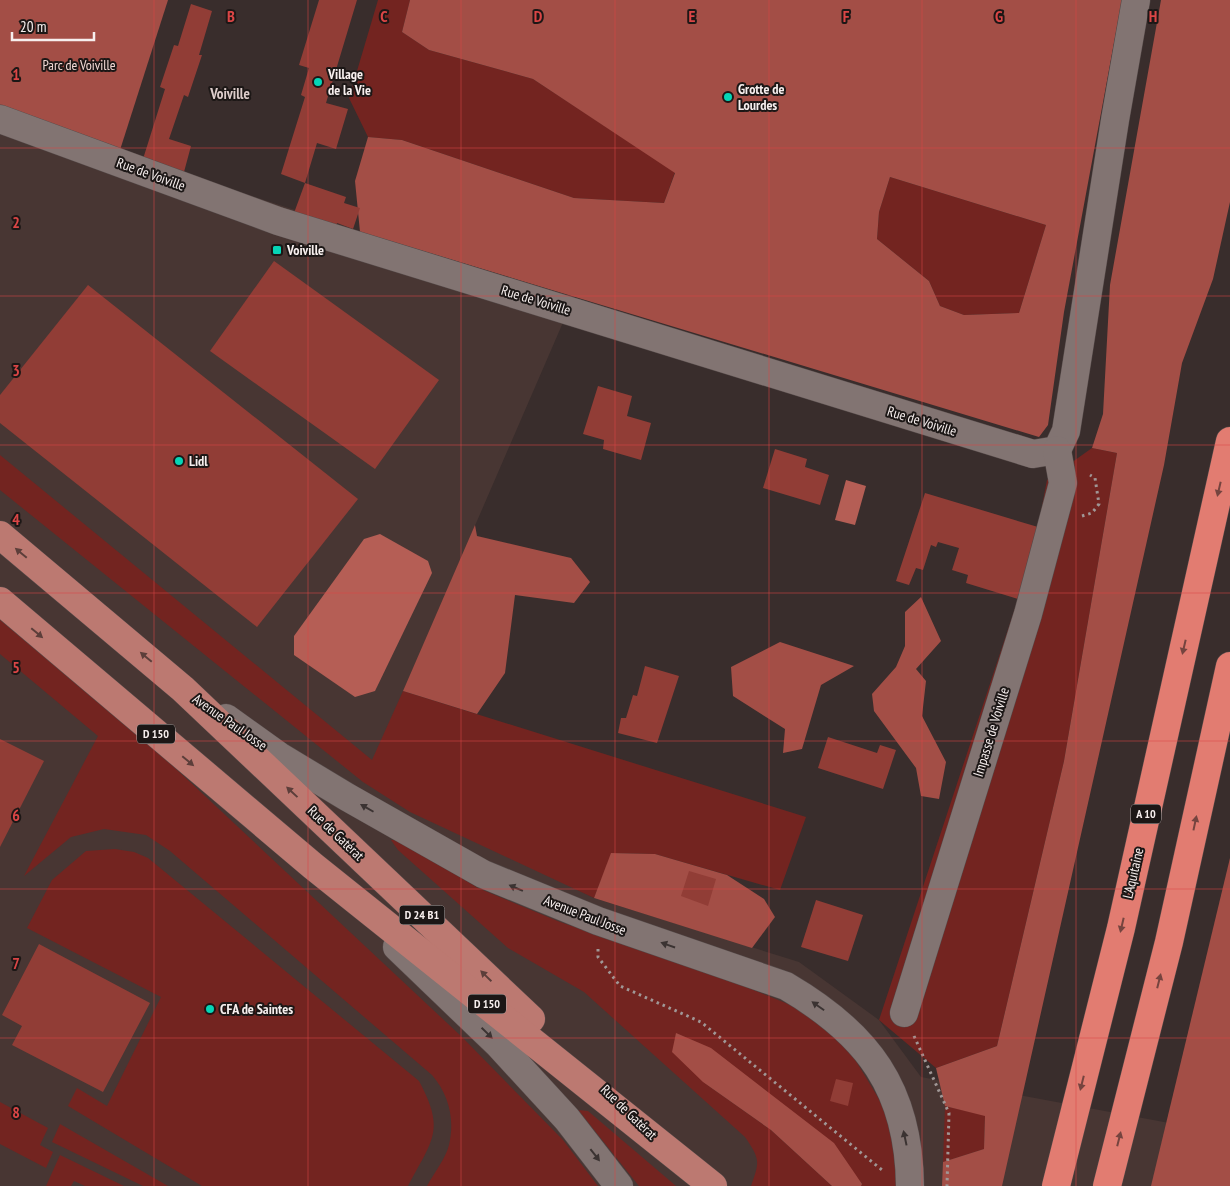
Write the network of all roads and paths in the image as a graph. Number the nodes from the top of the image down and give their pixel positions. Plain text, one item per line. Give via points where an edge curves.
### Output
1 (1136, 0) edge
2 (0, 119) edge
3 (1062, 440) junction
4 (1230, 441) edge
5 (0, 535) edge
6 (0, 601) edge
7 (1230, 666) edge
8 (183, 689) junction
9 (313, 866) junction
10 (598, 921) junction
11 (904, 1012) joint
12 (661, 1142) junction
13 (883, 1172) dead end
14 (619, 1186) edge
15 (713, 1186) edge
16 (910, 1186) edge
17 (947, 1186) edge
18 (1056, 1186) edge
19 (1107, 1186) edge

1 - 3 street, Impasse de Voiville
2 - 3 street, Rue de Voiville via 278,220 1033,454
3 - 11 street, Impasse de Voiville via 1063,483 1028,614
4 -> 18 highway, L'Aquitaine / A 10 via 1121,928
8 -> 5 main road, Rue de Gatérat
6 -> 9 main road, Rue de Gatérat / D 150
19 -> 7 highway via 1169,942
10 -> 8 street, Avenue Paul Josse via 482,874 280,756
12 -> 8 main road, Rue de Gatérat / D 24 B1
9 - 12 main road, Rue de Gatérat / D 150
9 -> 14 street via 499,1045 567,1119
10 - 13 path via 598,957 620,986 701,1022
16 -> 10 street, Avenue Paul Josse via 906,1138 887,1081 874,1059 840,1021 786,986
11 - 17 path via 949,1113
12 - 15 main road, Rue de Gatérat / D 150

